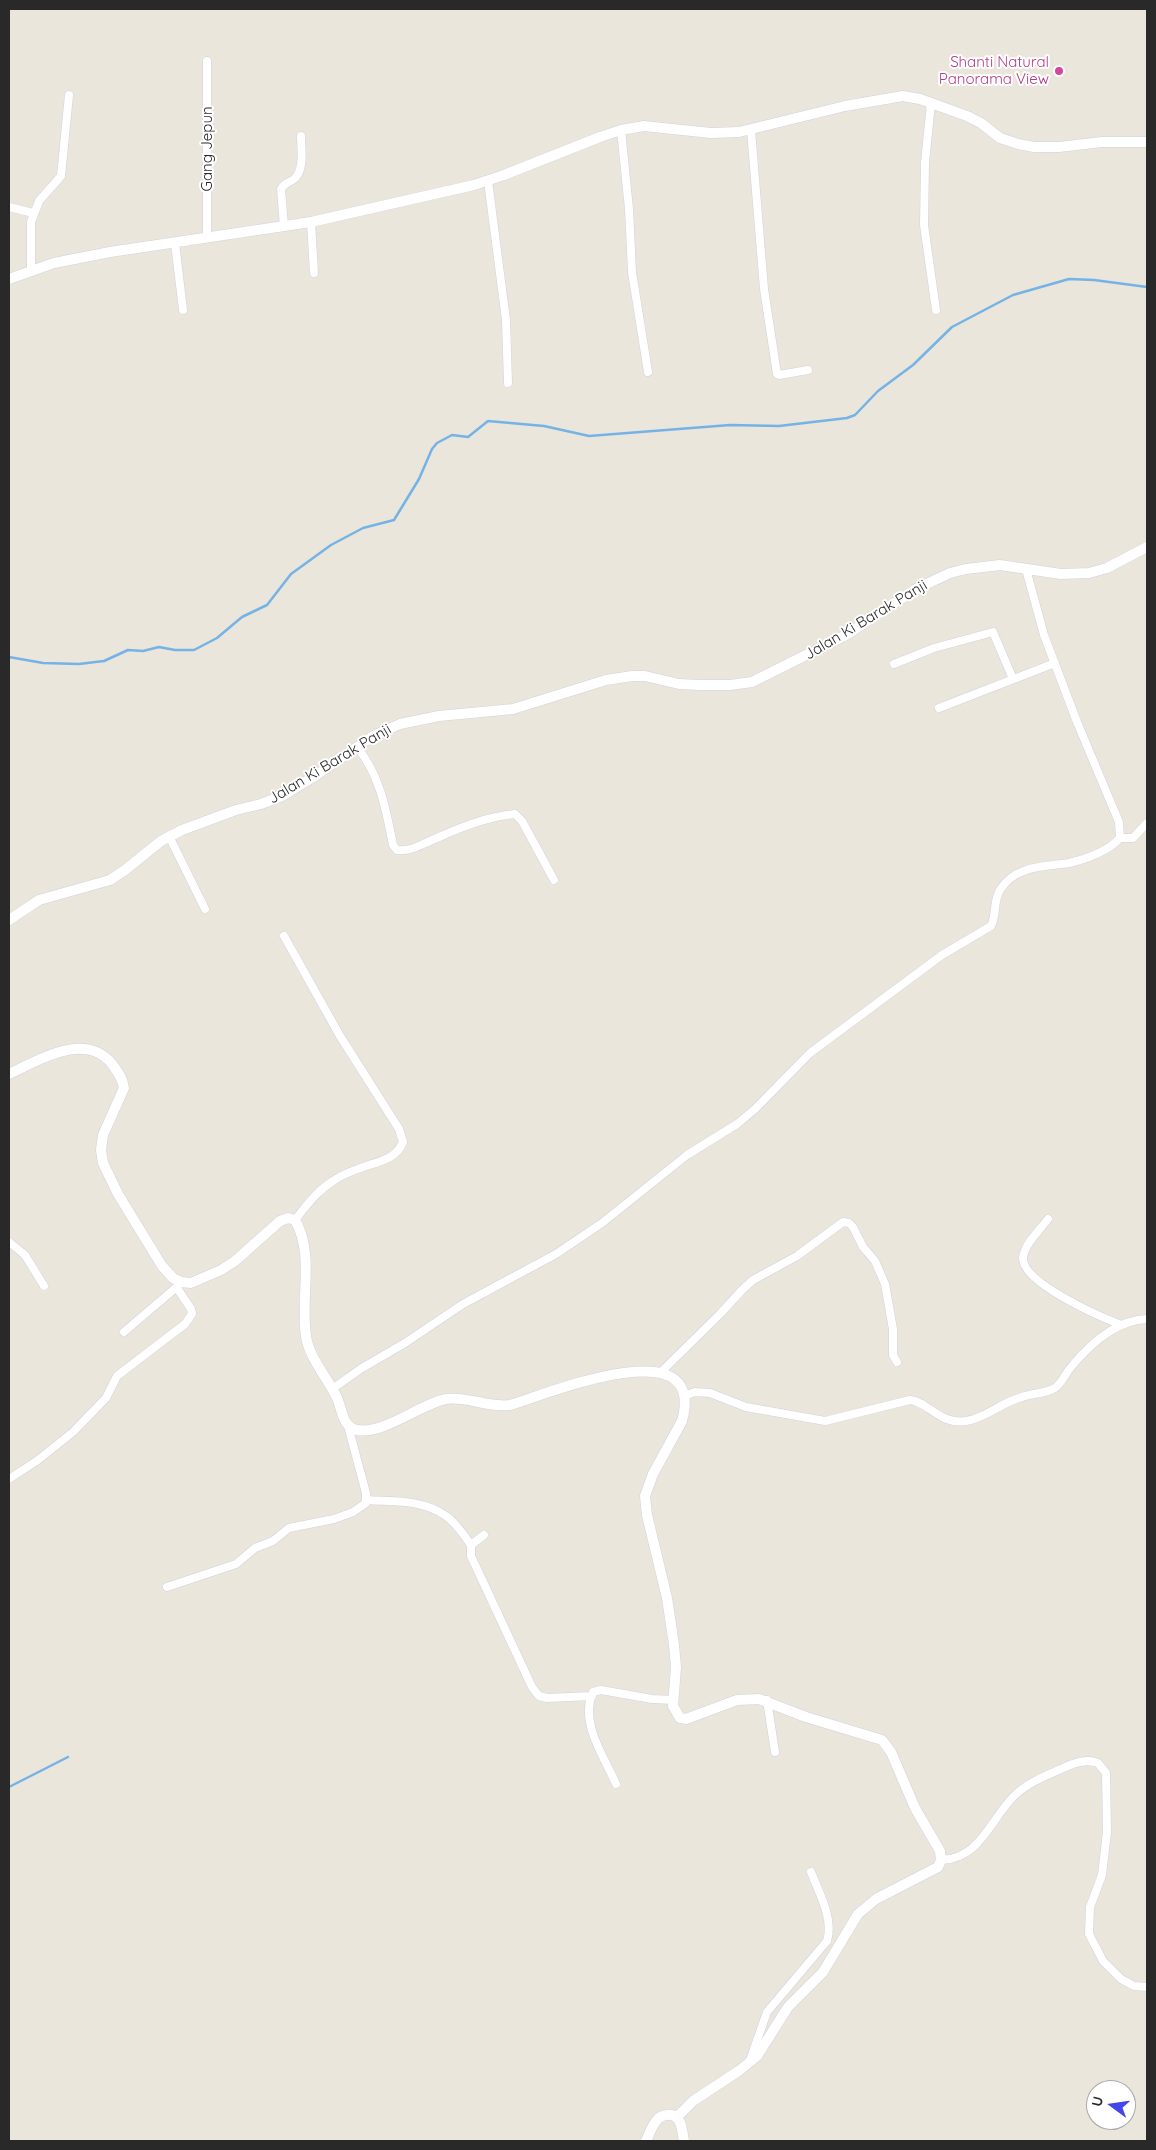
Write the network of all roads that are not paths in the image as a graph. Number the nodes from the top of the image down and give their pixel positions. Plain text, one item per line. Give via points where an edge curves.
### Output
1 (207, 61) dead end
2 (69, 95) dead end
3 (931, 103) junction
4 (621, 130) junction
5 (751, 130) junction
6 (301, 136) dead end
7 (1147, 142) edge
8 (488, 181) junction
9 (9, 207) edge
10 (33, 212) junction
11 (311, 222) junction
12 (284, 226) junction
13 (206, 238) junction
14 (175, 243) junction
15 (31, 272) junction
16 (314, 273) dead end
17 (9, 279) edge
18 (183, 310) dead end
19 (936, 310) dead end
20 (808, 370) dead end
21 (648, 372) dead end
22 (508, 383) dead end
23 (1147, 547) edge
24 (1026, 569) junction
25 (1055, 663) junction
26 (894, 664) dead end
27 (1014, 679) junction
28 (939, 708) dead end
29 (357, 747) junction
30 (1147, 823) edge
31 (169, 836) junction
32 (1120, 838) junction
33 (554, 880) dead end
34 (206, 909) dead end
35 (9, 920) edge
36 (284, 936) dead end
37 (9, 1074) edge
38 (295, 1220) junction
39 (1048, 1220) dead end
40 (9, 1242) edge
41 (179, 1285) junction
42 (44, 1286) dead end
43 (1147, 1319) edge
44 (1121, 1325) junction
45 (124, 1332) dead end
46 (897, 1362) dead end
47 (661, 1372) junction
48 (332, 1389) junction
49 (684, 1396) junction
50 (348, 1426) junction
51 (9, 1479) edge
52 (367, 1500) junction
53 (484, 1535) dead end
54 (471, 1545) junction
55 (168, 1587) dead end
56 (592, 1696) junction
57 (673, 1700) junction
58 (767, 1700) junction
59 (775, 1752) dead end
60 (616, 1784) dead end
61 (942, 1860) junction
62 (811, 1872) dead end
63 (1147, 1987) edge
64 (749, 2063) junction
65 (677, 2117) junction
66 (646, 2141) edge
67 (684, 2141) edge

1 - 13 street, Gang Jepun
2 - 10 street via 61,176
3 - 5 street via 903,96 872,100
3 - 7 street via 967,116 1000,138 1034,147
3 - 19 street via 925,162 924,225
4 - 5 street via 644,126 712,133
4 - 8 street
4 - 21 street via 632,272
5 - 20 street via 765,297 777,374
6 - 12 street via 300,169 281,189
8 - 11 street
8 - 22 street via 506,320
9 - 10 street
10 - 15 street
11 - 12 street
11 - 16 street
12 - 13 street
13 - 14 street
14 - 15 street via 63,261
14 - 18 street
15 - 17 street
23 - 24 street, Jalan Ki Barak Panji via 1107,568 1089,573 1061,574
24 - 25 street
24 - 29 street, Jalan Ki Barak Panji via 987,566 934,580 910,592 846,635 752,682 679,684 645,676 606,680 512,709 431,717 400,724
25 - 27 street
25 - 32 street via 1119,822
26 - 27 street via 934,648 993,632
27 - 28 street
29 - 31 street, Jalan Ki Barak Panji via 273,800 216,817
29 - 33 street via 376,776 397,850 416,847 465,826 515,814
30 - 32 street via 1133,838
31 - 34 street
31 - 35 street, Jalan Ki Barak Panji via 110,880 39,900
32 - 48 street via 1088,858 1029,868 1010,878 996,899 991,926 942,955 810,1053 737,1124 688,1155 602,1223 556,1254 463,1304
36 - 38 street via 340,1036 399,1129 403,1142 386,1160 357,1169 332,1182
37 - 41 street via 61,1051 76,1049 106,1056 120,1074 124,1088 103,1135 103,1163 162,1266
38 - 41 street via 280,1221 221,1270 198,1281
38 - 48 street via 302,1235 307,1278 306,1335
39 - 44 street via 1025,1251 1026,1268 1059,1296
40 - 42 street via 25,1255
41 - 45 street
41 - 51 street via 192,1314 184,1324 117,1376 106,1398 73,1432
43 - 44 street
44 - 49 street via 1085,1350 1056,1387 1013,1400 984,1416 965,1421 940,1417 916,1400 825,1421 746,1407 710,1393 695,1392
46 - 47 street via 893,1355 892,1316 882,1275 853,1227 843,1222 797,1256 743,1289
47 - 49 street via 675,1380
47 - 50 street via 600,1376 510,1405 495,1406 462,1398 446,1400 383,1425 364,1430
48 - 50 street
49 - 57 street via 682,1420 645,1496 671,1622 676,1667
50 - 52 street
52 - 54 street via 408,1502 437,1511 446,1516
52 - 55 street via 353,1512 334,1519 290,1528 273,1541 255,1548 236,1564
53 - 54 street
54 - 56 street via 471,1556 518,1659 539,1696
56 - 57 street via 598,1690
56 - 60 street via 589,1709 593,1734
57 - 58 street via 677,1715 686,1719 737,1700
58 - 59 street
58 - 61 street via 794,1713 882,1740
61 - 63 street via 965,1855 1023,1788 1077,1763 1086,1760 1098,1763 1106,1773 1107,1832 1102,1874 1090,1907 1090,1934 1103,1961 1121,1978 1134,1986
61 - 64 street via 938,1867 876,1899 858,1914 824,1972 788,2007 757,2056
62 - 64 street via 830,1931 823,1947 767,2012
64 - 65 street via 694,2101
65 - 66 street via 666,2115 657,2120
65 - 67 street

